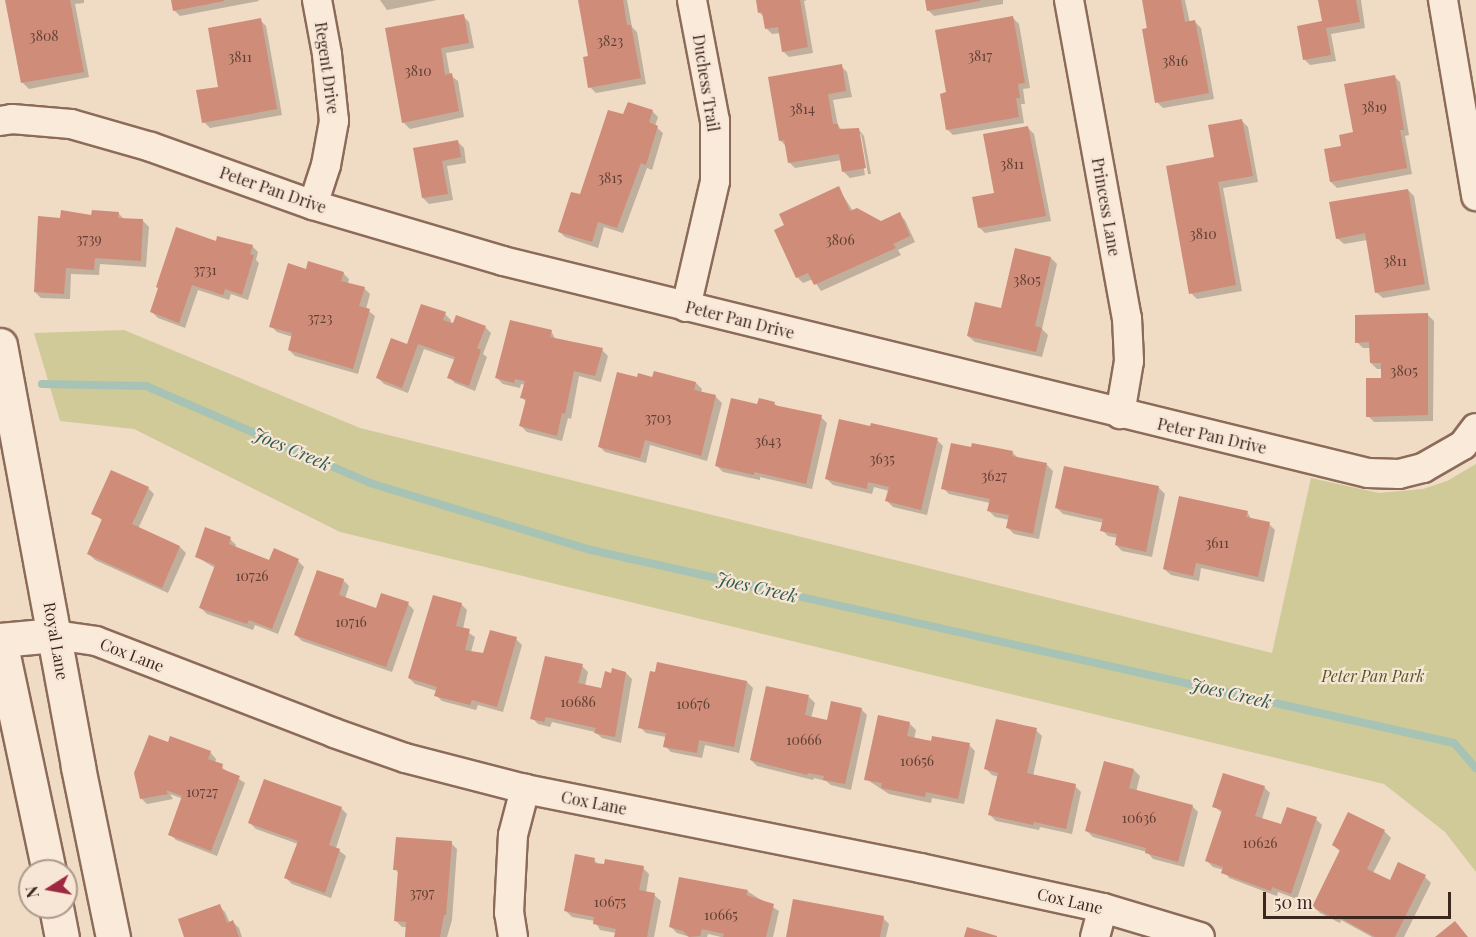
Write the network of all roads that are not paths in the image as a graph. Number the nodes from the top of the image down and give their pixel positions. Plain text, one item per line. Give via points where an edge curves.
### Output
1 (317, 0) edge
2 (692, 0) edge
3 (1069, 0) edge
4 (1443, 0) edge
5 (0, 121) edge
6 (1476, 196) edge
7 (313, 205) junction
8 (686, 307) junction
9 (0, 345) edge
10 (1120, 414) junction
11 (1476, 428) edge
12 (55, 635) junction
13 (0, 641) edge
14 (525, 789) junction
15 (46, 859) edge
16 (1103, 908) junction
17 (58, 919) edge
18 (62, 937) edge
19 (113, 937) edge
20 (513, 937) edge
21 (1095, 937) edge
22 (1200, 937) edge

1 - 7 street, Regent Drive via 334,121
2 - 8 street, Duchess Trail via 715,121 715,181
3 - 10 street, Princess Lane via 1127,318 1129,361
4 - 6 street
5 - 7 street, Peter Pan Drive via 70,124 151,147
7 - 8 street, Peter Pan Drive via 503,261
8 - 10 street, Peter Pan Drive
9 - 12 main road, Royal Lane
10 - 11 street, Peter Pan Drive via 1383,475 1423,468 1445,457 1463,445
12 - 13 main road, Cox Lane
12 - 14 street, Cox Lane via 96,641 405,758
12 - 19 main road, Royal Lane
13 - 15 main road
14 - 16 street, Cox Lane
14 - 20 street via 513,835 509,913
16 - 21 street
16 - 22 street, Cox Lane
17 - 18 main road

